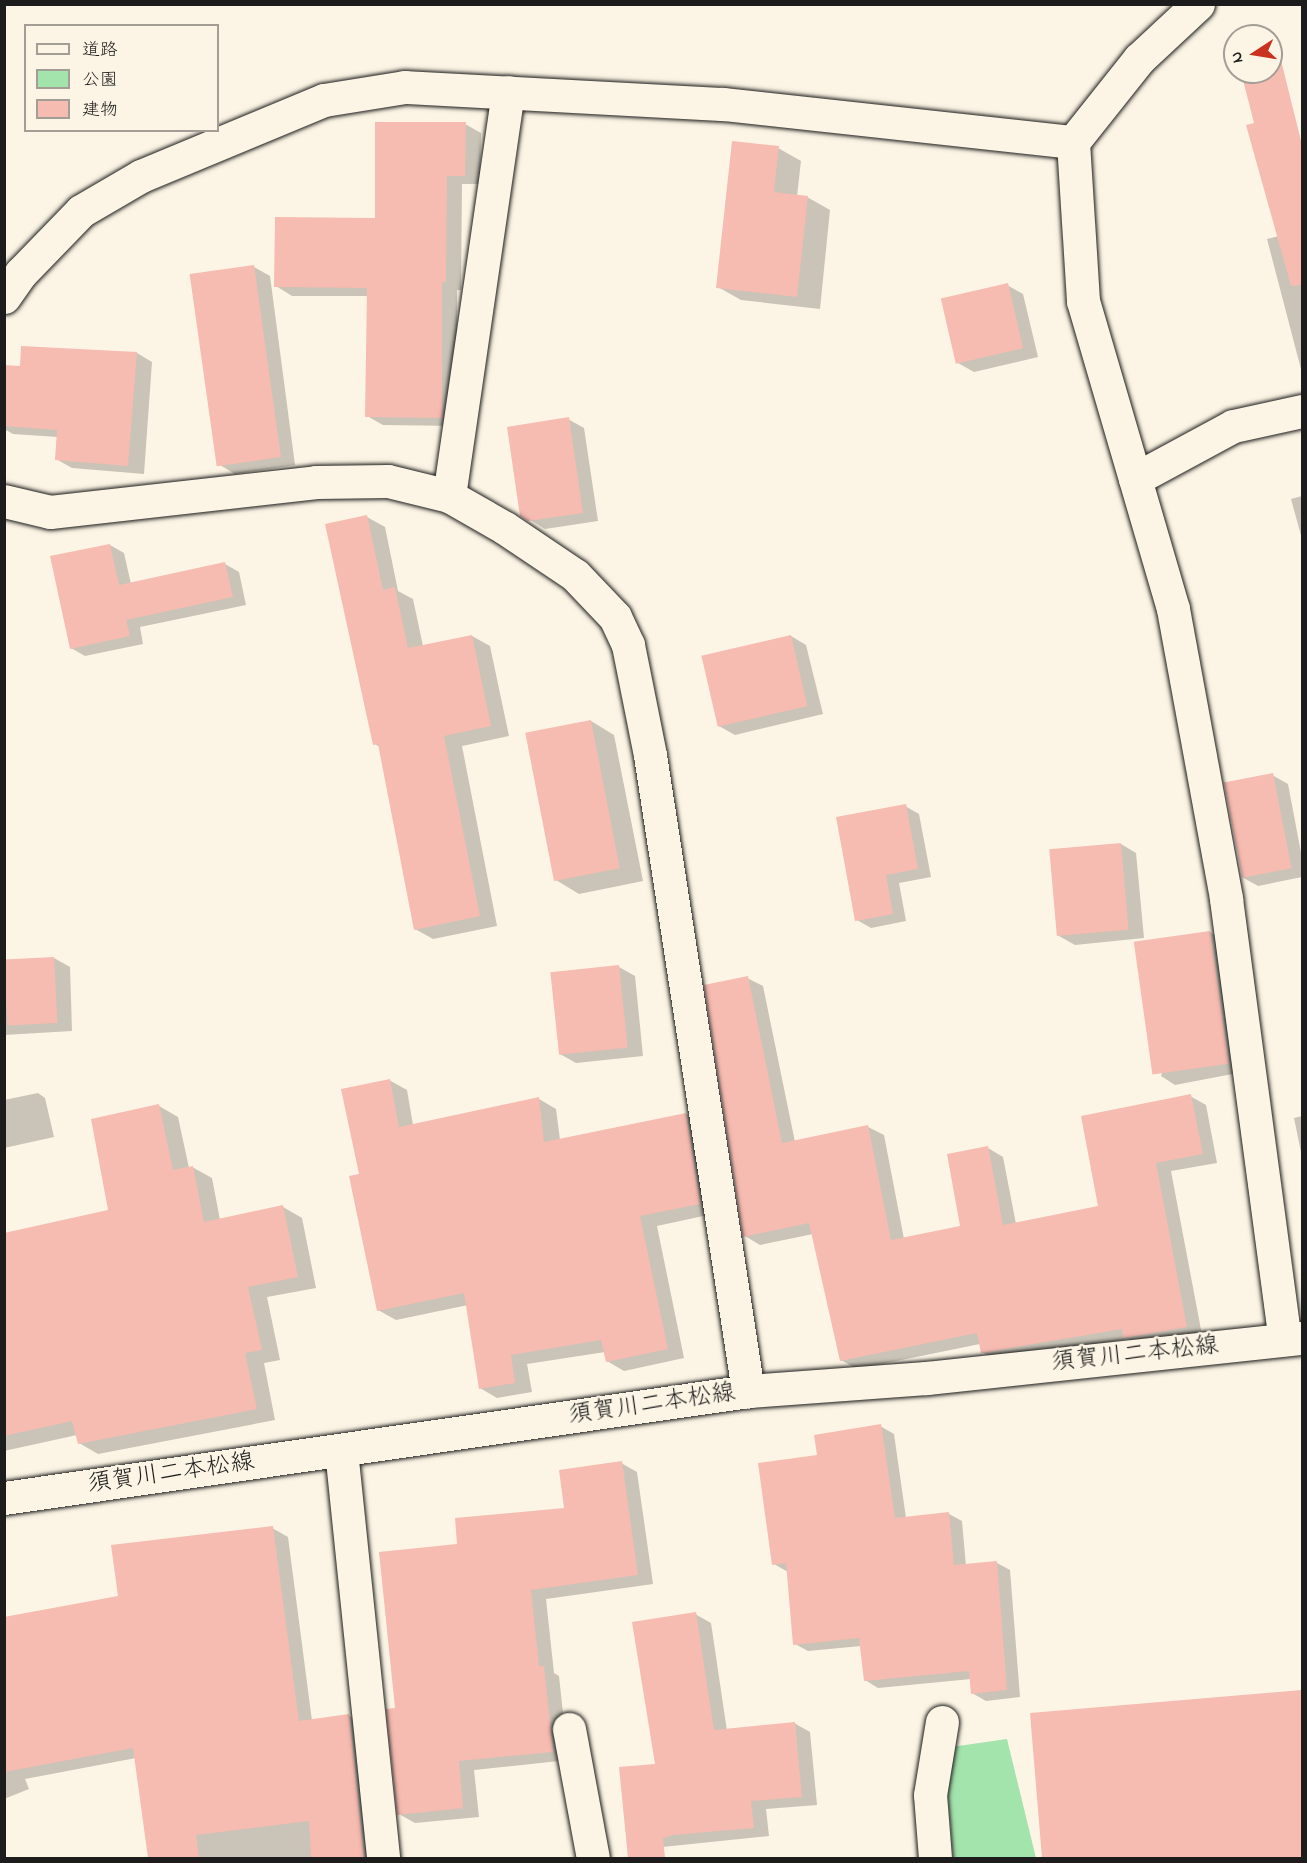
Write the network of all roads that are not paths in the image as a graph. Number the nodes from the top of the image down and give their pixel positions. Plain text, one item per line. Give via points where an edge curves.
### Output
1 (1198, 4) edge
2 (508, 92) junction
3 (1073, 142) junction
4 (4, 297) edge
5 (1302, 411) edge
6 (1135, 479) junction
7 (449, 496) junction
8 (4, 501) edge
9 (1294, 1338) edge
10 (748, 1391) junction
11 (341, 1450) junction
12 (4, 1498) edge
13 (942, 1722) dead end
14 (569, 1729) dead end
15 (383, 1858) edge
16 (593, 1858) edge
17 (934, 1858) edge

1 - 3 street via 1139,59
2 - 3 street via 723,104
2 - 4 street via 405,87 324,100 236,135 141,176 81,211 21,273
2 - 7 street
3 - 6 street via 1083,301
5 - 6 street via 1233,426
6 - 9 street via 1173,609 1226,898
7 - 8 street via 388,481 316,482 50,512
7 - 10 street via 575,575 615,618 628,645 650,755
9 - 10 street, 須賀川二本松線 via 927,1378
10 - 11 street, 須賀川二本松線
11 - 12 street, 須賀川二本松線
11 - 15 street
13 - 17 street via 930,1795
14 - 16 street

